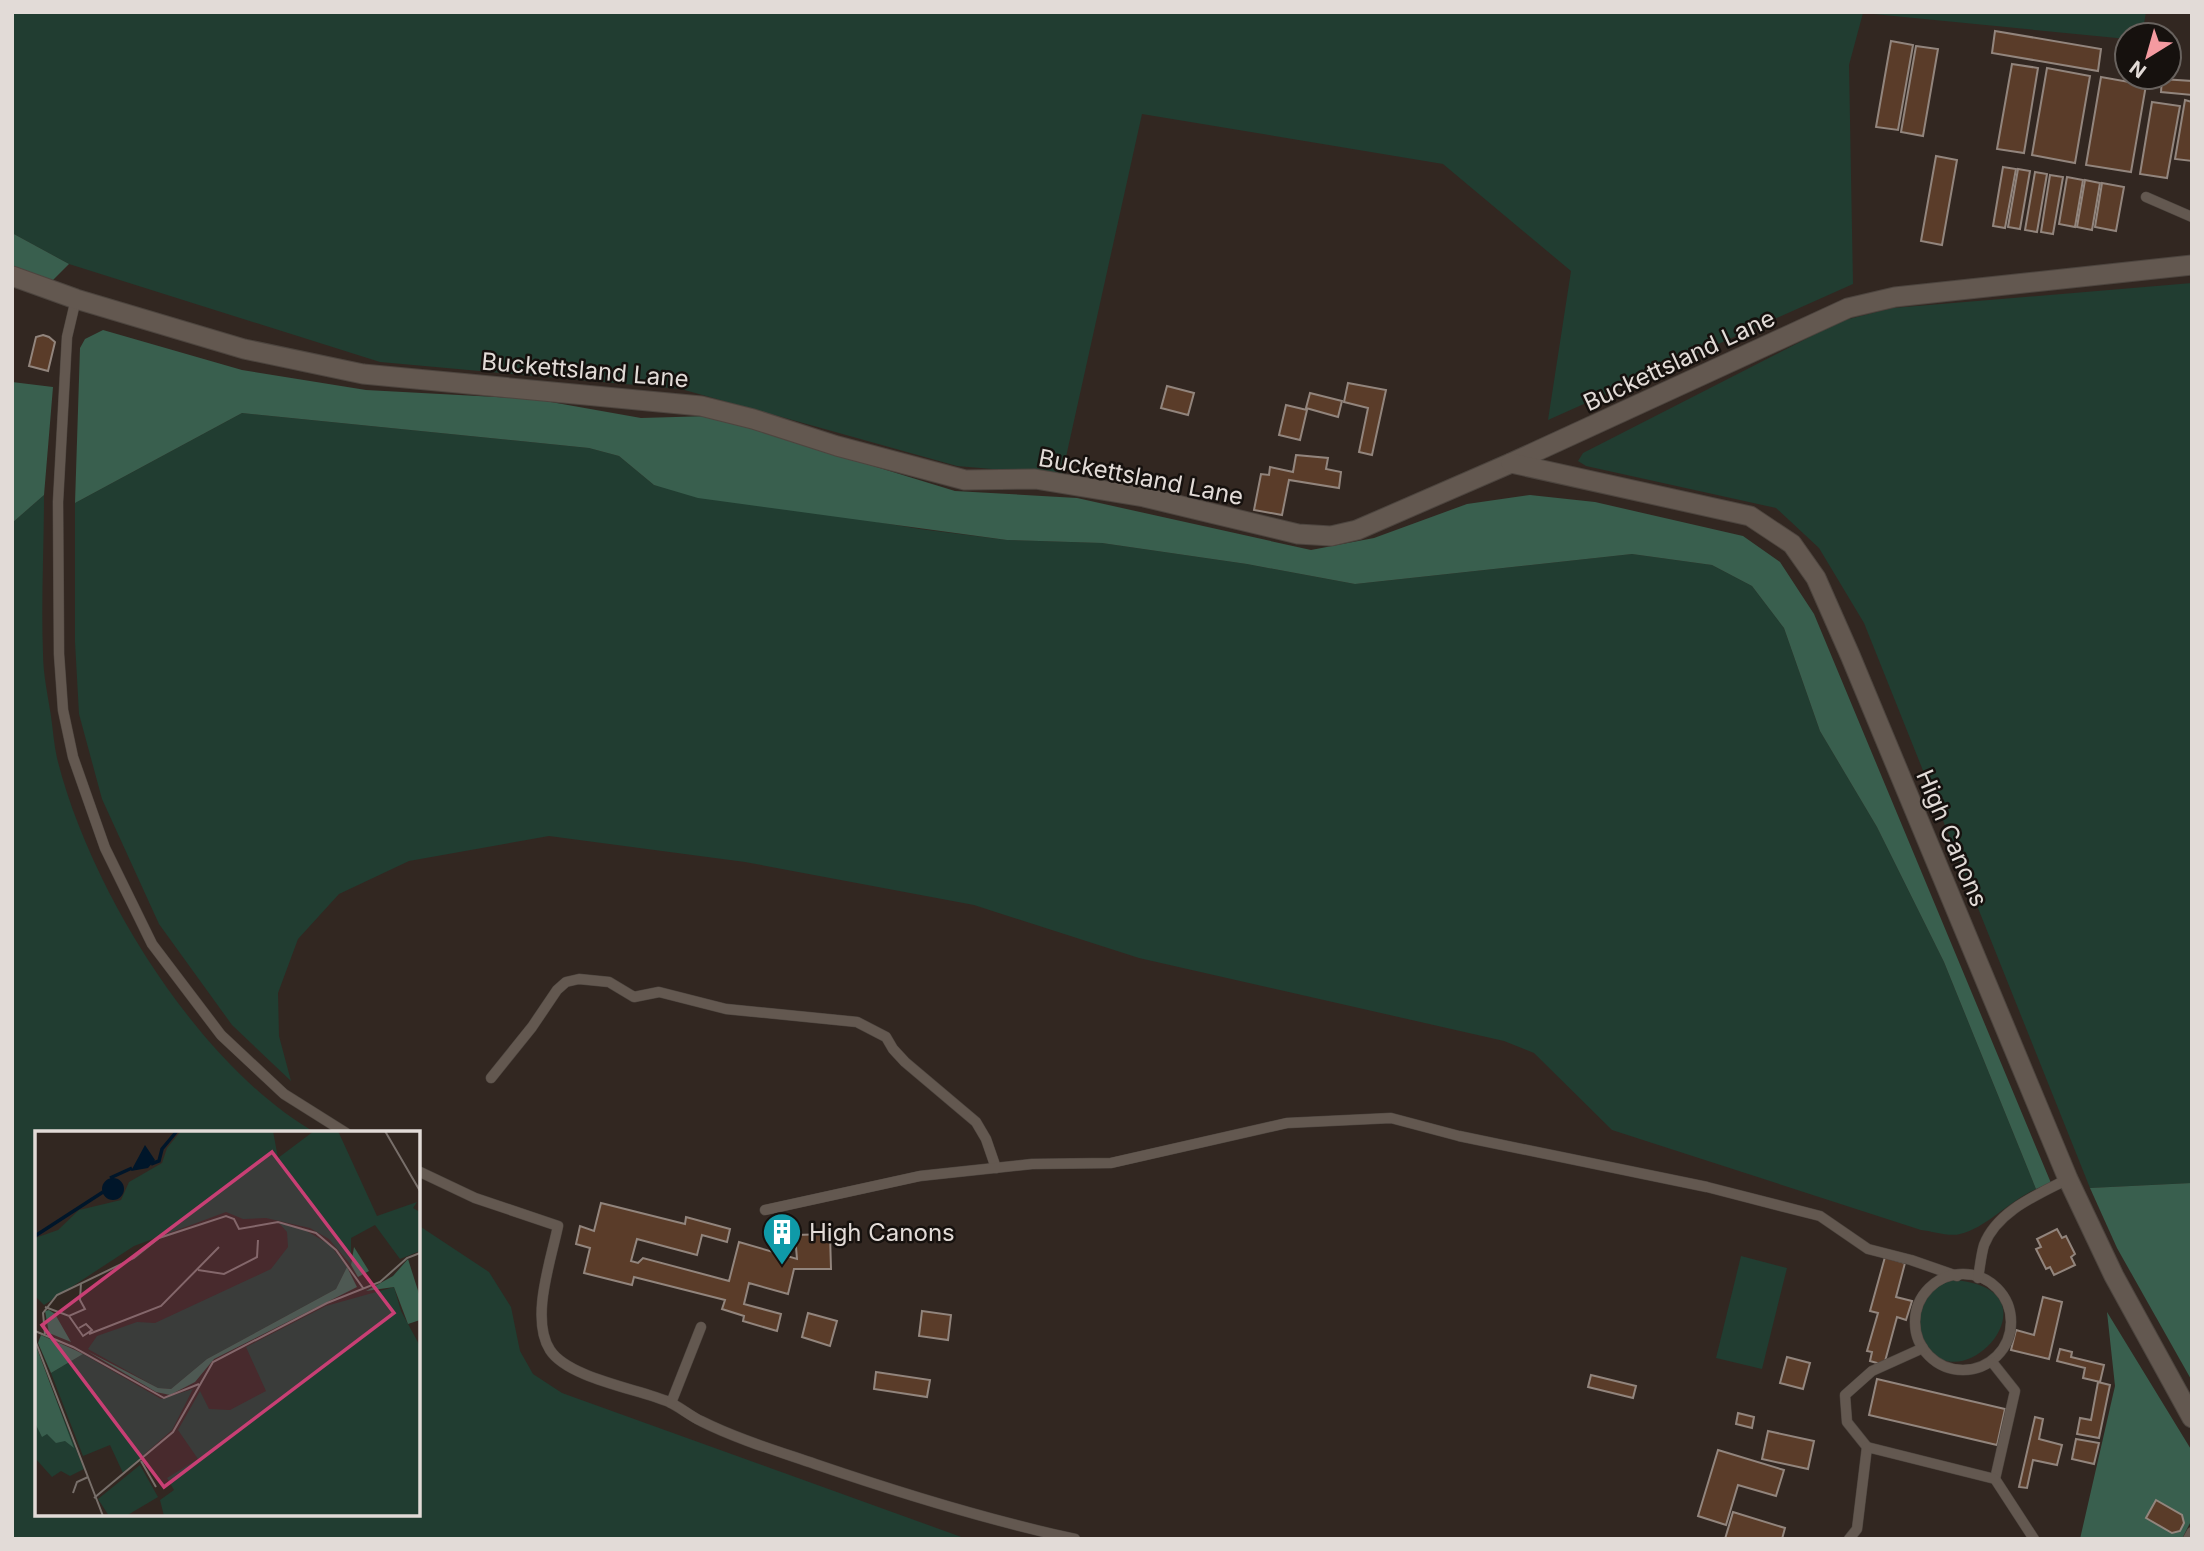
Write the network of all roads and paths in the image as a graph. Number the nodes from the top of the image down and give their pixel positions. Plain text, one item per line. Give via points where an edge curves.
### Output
1 (2146, 197) dead end
2 (2192, 218) edge
3 (2192, 265) edge
4 (12, 276) edge
5 (76, 299) junction
6 (1511, 463) junction
7 (491, 1078) dead end
8 (343, 1131) edge
9 (996, 1168) junction
10 (420, 1172) edge
11 (2068, 1179) junction
12 (765, 1210) dead end
13 (1957, 1276) junction
14 (1978, 1278) junction
15 (701, 1327) dead end
16 (1923, 1348) junction
17 (1992, 1362) junction
18 (671, 1403) junction
19 (2192, 1418) edge
20 (1867, 1447) junction
21 (1995, 1479) junction
22 (2192, 1532) edge
23 (1075, 1539) edge
24 (1849, 1539) edge
25 (2034, 1539) edge
26 (2188, 1539) edge

1 - 2 lane
3 - 6 street, Buckettsland Lane via 1895,297 1848,308
4 - 5 street, Buckettsland Lane
5 - 6 street, Buckettsland Lane via 244,349 363,374 701,406 965,480 1035,479 1144,497 1298,534 1331,536 1357,530
5 - 8 lane via 66,337 58,502 59,654 63,710 73,757 105,848 152,944 221,1035 284,1094
6 - 11 street, High Canons via 1750,516 1793,544 1816,578 1850,655
7 - 9 lane via 557,990 579,979 609,982 634,997 659,992 726,1009 857,1022 886,1037 905,1062 976,1122
9 - 12 lane via 920,1176
9 - 13 lane via 1111,1163 1287,1123 1391,1118 1820,1216 1868,1249
10 - 18 lane via 475,1198 558,1226 540,1315 550,1351 576,1372
11 - 14 lane via 2017,1206 1998,1222 1984,1245
11 - 19 street, High Canons via 2114,1276
13 - 14 lane
13 - 16 lane via 1944,1278 1925,1291 1915,1312 1916,1336
14 - 17 lane via 1989,1282 2005,1299 2011,1321 2007,1344
15 - 18 lane
16 - 17 lane via 1927,1356 1947,1368 1970,1371
16 - 20 lane via 1872,1371 1845,1395 1847,1422
17 - 21 lane via 2015,1391
18 - 23 lane via 713,1426 864,1481
20 - 21 lane
20 - 24 lane via 1857,1529
21 - 25 lane
22 - 26 lane

